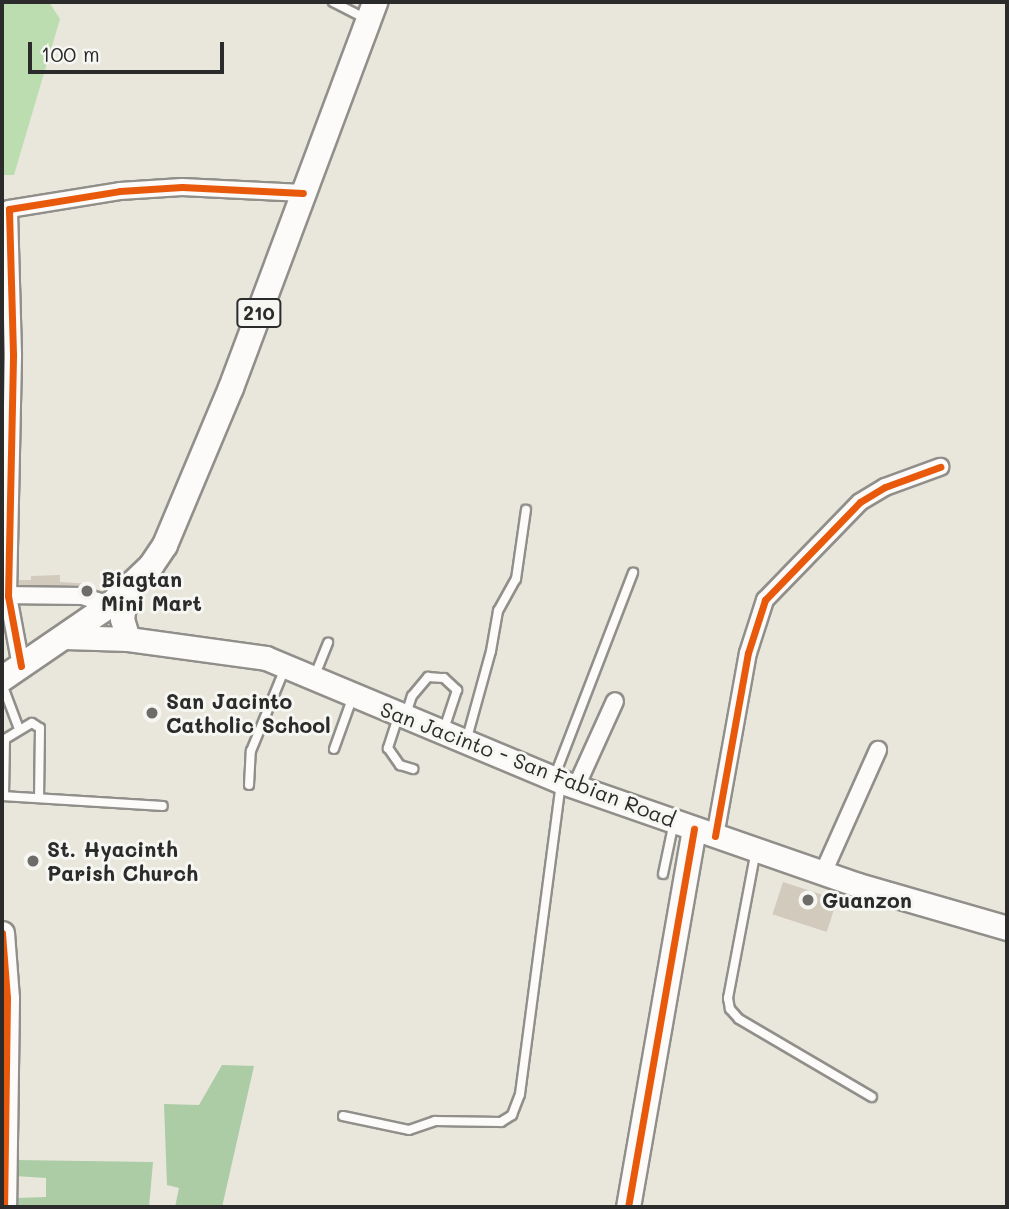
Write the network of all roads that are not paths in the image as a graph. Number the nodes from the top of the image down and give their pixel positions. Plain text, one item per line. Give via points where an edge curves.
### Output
1 (333, 2) edge
2 (371, 10) edge
3 (303, 193) junction
4 (5, 209) edge
5 (8, 354) edge
6 (940, 467) dead end
7 (526, 510) dead end
8 (633, 573) dead end
9 (5, 596) edge
10 (119, 598) junction
11 (65, 636) junction
12 (128, 639) junction
13 (328, 642) dead end
14 (286, 666) junction
15 (8, 677) edge
16 (314, 678) junction
17 (615, 701) dead end
18 (380, 707) junction
19 (19, 729) junction
20 (443, 732) junction
21 (466, 741) junction
22 (334, 749) dead end
23 (878, 750) dead end
24 (413, 769) dead end
25 (564, 782) junction
26 (249, 785) dead end
27 (3, 796) edge
28 (39, 797) junction
29 (163, 806) dead end
30 (694, 829) junction
31 (756, 850) junction
32 (823, 873) junction
33 (663, 874) dead end
34 (1007, 928) edge
35 (2, 933) edge
36 (3, 1079) edge
37 (872, 1097) dead end
38 (343, 1116) dead end
39 (4, 1207) edge
40 (628, 1207) edge

1 - 2 lane
2 - 3 main road, 210
3 - 4 street via 182,187 120,191
3 - 10 main road, 210 via 173,519 151,566
4 - 5 street
5 - 9 street
6 - 30 street via 885,487 860,502 765,600
7 - 21 lane via 516,579 498,611
8 - 25 lane
9 - 10 street
9 - 15 street
10 - 11 main road, 210
10 - 12 main road
11 - 12 main road, San Jacinto - San Fabian Road
11 - 15 main road, 210
12 - 14 main road, San Jacinto - San Fabian Road via 243,653
13 - 16 lane
14 - 16 main road, San Jacinto - San Fabian Road
14 - 26 lane via 251,751
15 - 19 lane
16 - 18 main road, San Jacinto - San Fabian Road
17 - 25 street
18 - 20 main road, San Jacinto - San Fabian Road
18 - 20 lane via 412,696 428,677 444,678 457,690
18 - 22 lane
18 - 24 lane via 388,748 400,765
19 - 27 lane via 10,733 3,746
19 - 28 lane via 32,723 40,728
20 - 21 main road, San Jacinto - San Fabian Road
21 - 25 main road, San Jacinto - San Fabian Road
23 - 32 street
25 - 30 main road, San Jacinto - San Fabian Road
25 - 38 lane via 520,1094 512,1115 501,1122 435,1121 410,1130
27 - 28 lane
28 - 29 lane
30 - 31 main road, San Jacinto - San Fabian Road
30 - 33 lane
30 - 40 main road
31 - 32 main road, San Jacinto - San Fabian Road
31 - 37 lane via 728,998 730,1009 739,1019
32 - 34 main road, San Jacinto - San Fabian Road
35 - 36 main road via 7,998
36 - 39 main road

